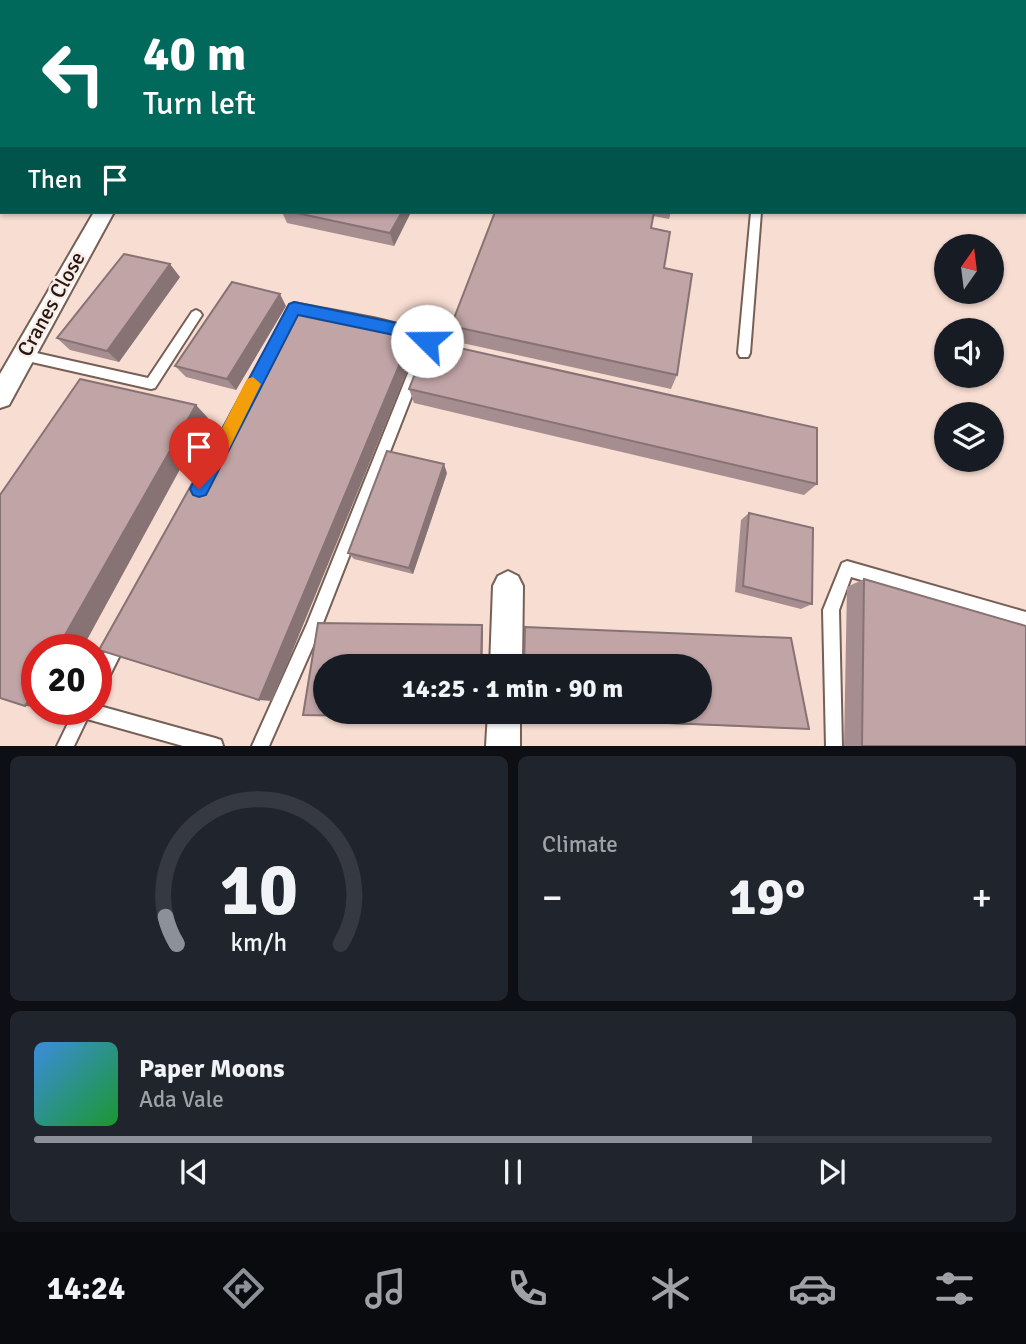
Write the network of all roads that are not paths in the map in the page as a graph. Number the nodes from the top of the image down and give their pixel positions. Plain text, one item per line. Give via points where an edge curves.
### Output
1 (103, 214) edge
2 (755, 214) edge
3 (196, 315) dead end
4 (276, 342) edge
5 (744, 353) dead end
6 (23, 355) junction
7 (0, 397) edge
8 (508, 586) dead end
9 (1026, 620) edge
10 (128, 624) edge
11 (112, 654) edge
12 (506, 654) edge
13 (112, 718) edge
14 (504, 724) edge
15 (76, 725) edge
16 (65, 746) edge
17 (215, 746) edge
18 (260, 746) edge
19 (503, 746) edge
20 (834, 746) edge

1 - 6 street, Cranes Close
2 - 5 lane
3 - 6 lane via 151,384
4 - 18 lane via 294,308 428,337 313,628
6 - 7 street, Cranes Close
8 - 12 street
9 - 20 lane via 847,568 831,610
10 - 11 lane
13 - 17 lane
14 - 19 street
15 - 16 lane

